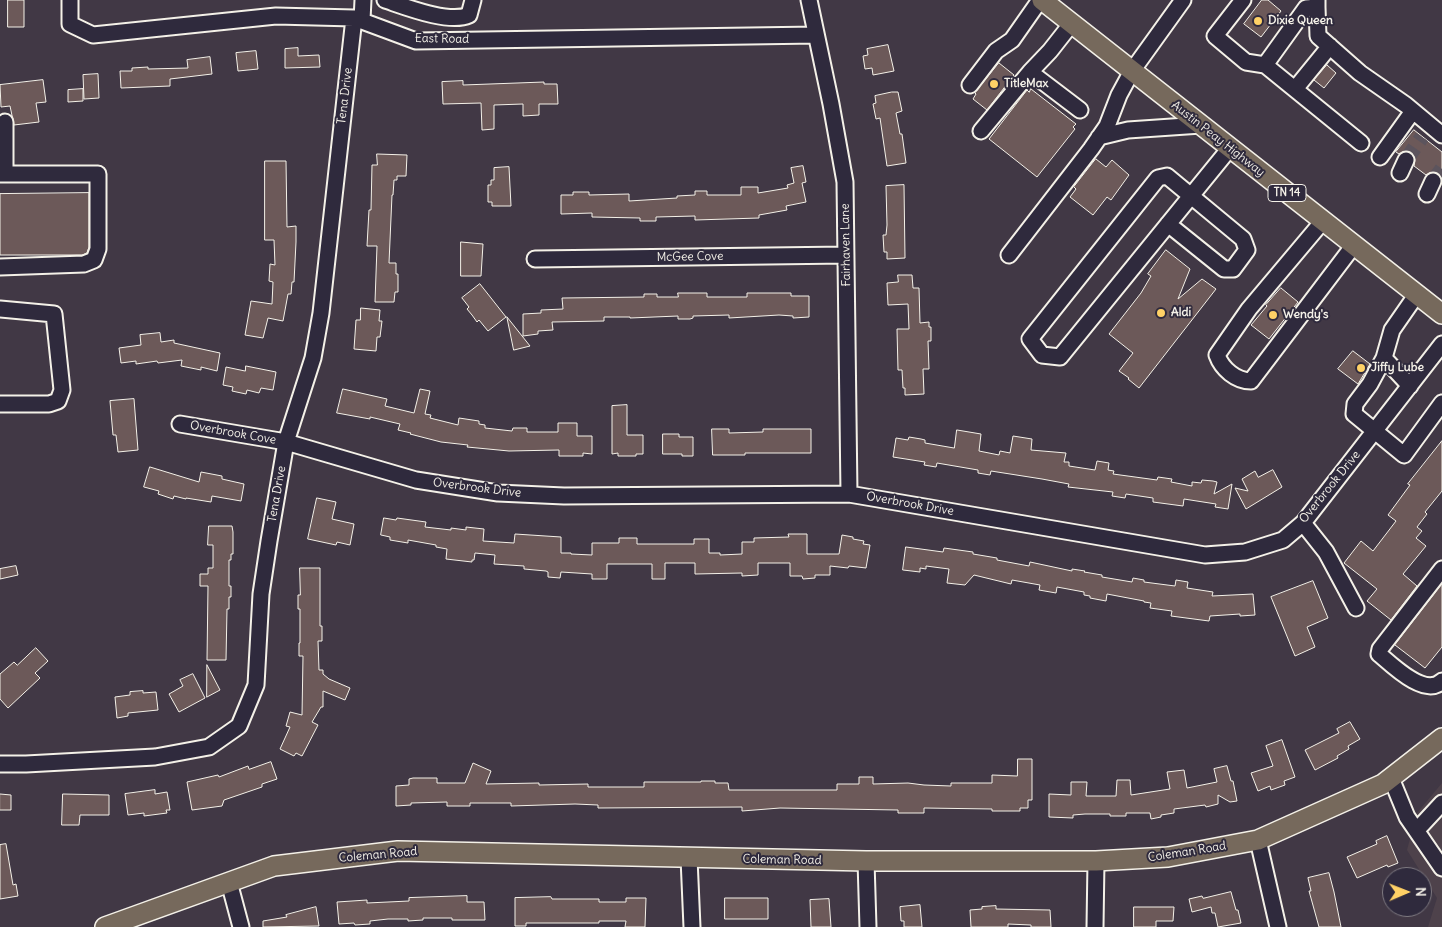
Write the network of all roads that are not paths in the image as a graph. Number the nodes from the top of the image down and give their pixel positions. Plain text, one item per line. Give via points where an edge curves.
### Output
1 (70, 0) edge
2 (363, 0) edge
3 (385, 0) edge
4 (473, 0) edge
5 (809, 0) edge
6 (1041, 0) edge
7 (1057, 0) edge
8 (1183, 0) edge
9 (1243, 0) edge
10 (1308, 4) edge
11 (442, 16) junction
12 (358, 19) junction
13 (1072, 23) junction
14 (816, 35) junction
15 (445, 41) junction
16 (1330, 46) junction
17 (1265, 65) junction
18 (1132, 71) junction
19 (1030, 72) junction
20 (970, 85) dead end
21 (1295, 89) junction
22 (1080, 110) dead end
23 (1413, 111) junction
24 (5, 122) dead end
25 (1201, 125) junction
26 (981, 131) dead end
27 (1442, 135) edge
28 (1099, 137) junction
29 (1361, 143) dead end
30 (1230, 148) junction
31 (1380, 157) dead end
32 (3, 174) edge
33 (1191, 196) junction
34 (1323, 221) junction
35 (1168, 224) junction
36 (1354, 245) junction
37 (846, 255) junction
38 (1009, 255) dead end
39 (535, 259) dead end
40 (0, 267) edge
41 (1416, 294) junction
42 (0, 309) edge
43 (1442, 314) edge
44 (1442, 344) edge
45 (1384, 358) junction
46 (1410, 386) junction
47 (1442, 403) edge
48 (0, 404) edge
49 (180, 424) dead end
50 (1375, 431) junction
51 (286, 442) junction
52 (849, 494) junction
53 (1303, 523) junction
54 (1442, 569) edge
55 (1356, 608) dead end
56 (1442, 681) edge
57 (1442, 738) edge
58 (0, 764) edge
59 (1391, 778) junction
60 (1442, 803) edge
61 (1417, 830) junction
62 (1258, 840) junction
63 (689, 858) junction
64 (866, 861) junction
65 (1096, 861) junction
66 (1442, 868) edge
67 (229, 882) junction
68 (105, 927) edge
69 (241, 927) edge
70 (692, 927) edge
71 (868, 927) edge
72 (1095, 927) edge
73 (1278, 927) edge

1 - 12 street, East Road via 70,24 93,35 276,16
2 - 12 street, Tena Drive
3 - 11 street
4 - 11 street via 469,15 464,18
5 - 14 street, Fairhaven Lane
6 - 13 main road, Austin Peay Highway / TN 14
6 - 20 street via 1012,40 996,51
7 - 13 main road
8 - 18 street
9 - 17 street via 1215,36 1246,62
10 - 16 street via 1318,36
10 - 17 street
11 - 15 street
12 - 15 street, East Road via 416,41
12 - 51 street, Tena Drive via 321,313 313,358
13 - 18 main road, Austin Peay Highway / TN 14
13 - 19 street
14 - 15 street, East Road
14 - 37 street, Fairhaven Lane via 845,182
16 - 21 street
16 - 23 street via 1360,73
17 - 21 street
18 - 25 main road, Austin Peay Highway / TN 14
18 - 28 street
19 - 22 street
19 - 26 street
21 - 29 street
23 - 27 street via 1426,131
23 - 31 street
24 - 32 street
25 - 28 street via 1128,130
25 - 30 main road, Austin Peay Highway / TN 14
28 - 38 street
30 - 33 street
30 - 34 main road, Austin Peay Highway / TN 14
32 - 40 street via 98,174 98,249 94,260 84,264
33 - 35 street
33 - 35 street via 1243,240 1247,250 1232,269 1224,269
33 - 35 street via 1167,176 1158,178 1030,339 1042,355 1060,357
34 - 36 main road, Austin Peay Highway / TN 14
34 - 36 street via 1249,309 1217,355 1221,365 1242,381 1251,381
36 - 41 main road, Austin Peay Highway / TN 14
37 - 39 street, McGee Cove
37 - 52 street, Fairhaven Lane
41 - 43 main road, Austin Peay Highway / TN 14
41 - 45 street via 1392,330
42 - 48 street via 54,314 62,390 58,401 49,404
44 - 46 street, Overbrook Drive
45 - 46 street
45 - 50 street via 1355,404 1354,414
46 - 50 street, Overbrook Drive
47 - 50 street via 1404,455
49 - 51 street, Overbrook Cove
50 - 53 street, Overbrook Drive
51 - 52 street, Overbrook Drive via 416,480 498,493 564,496
51 - 58 street, Tena Drive via 261,594 256,686 239,726 209,747 155,757
52 - 53 street, Overbrook Drive via 1205,555 1245,552 1283,540
53 - 55 street via 1326,552
54 - 56 street via 1378,654 1414,682 1430,686
57 - 59 main road, Coleman Road
59 - 61 street via 1407,817
59 - 62 main road, Coleman Road
60 - 61 street
61 - 66 street
62 - 65 main road, Coleman Road via 1168,857
62 - 73 street
63 - 64 main road, Coleman Road
63 - 67 main road, Coleman Road via 398,851 274,866
63 - 70 street
64 - 65 main road, Coleman Road
64 - 71 street
65 - 72 street
67 - 68 main road, Coleman Road
67 - 69 street

